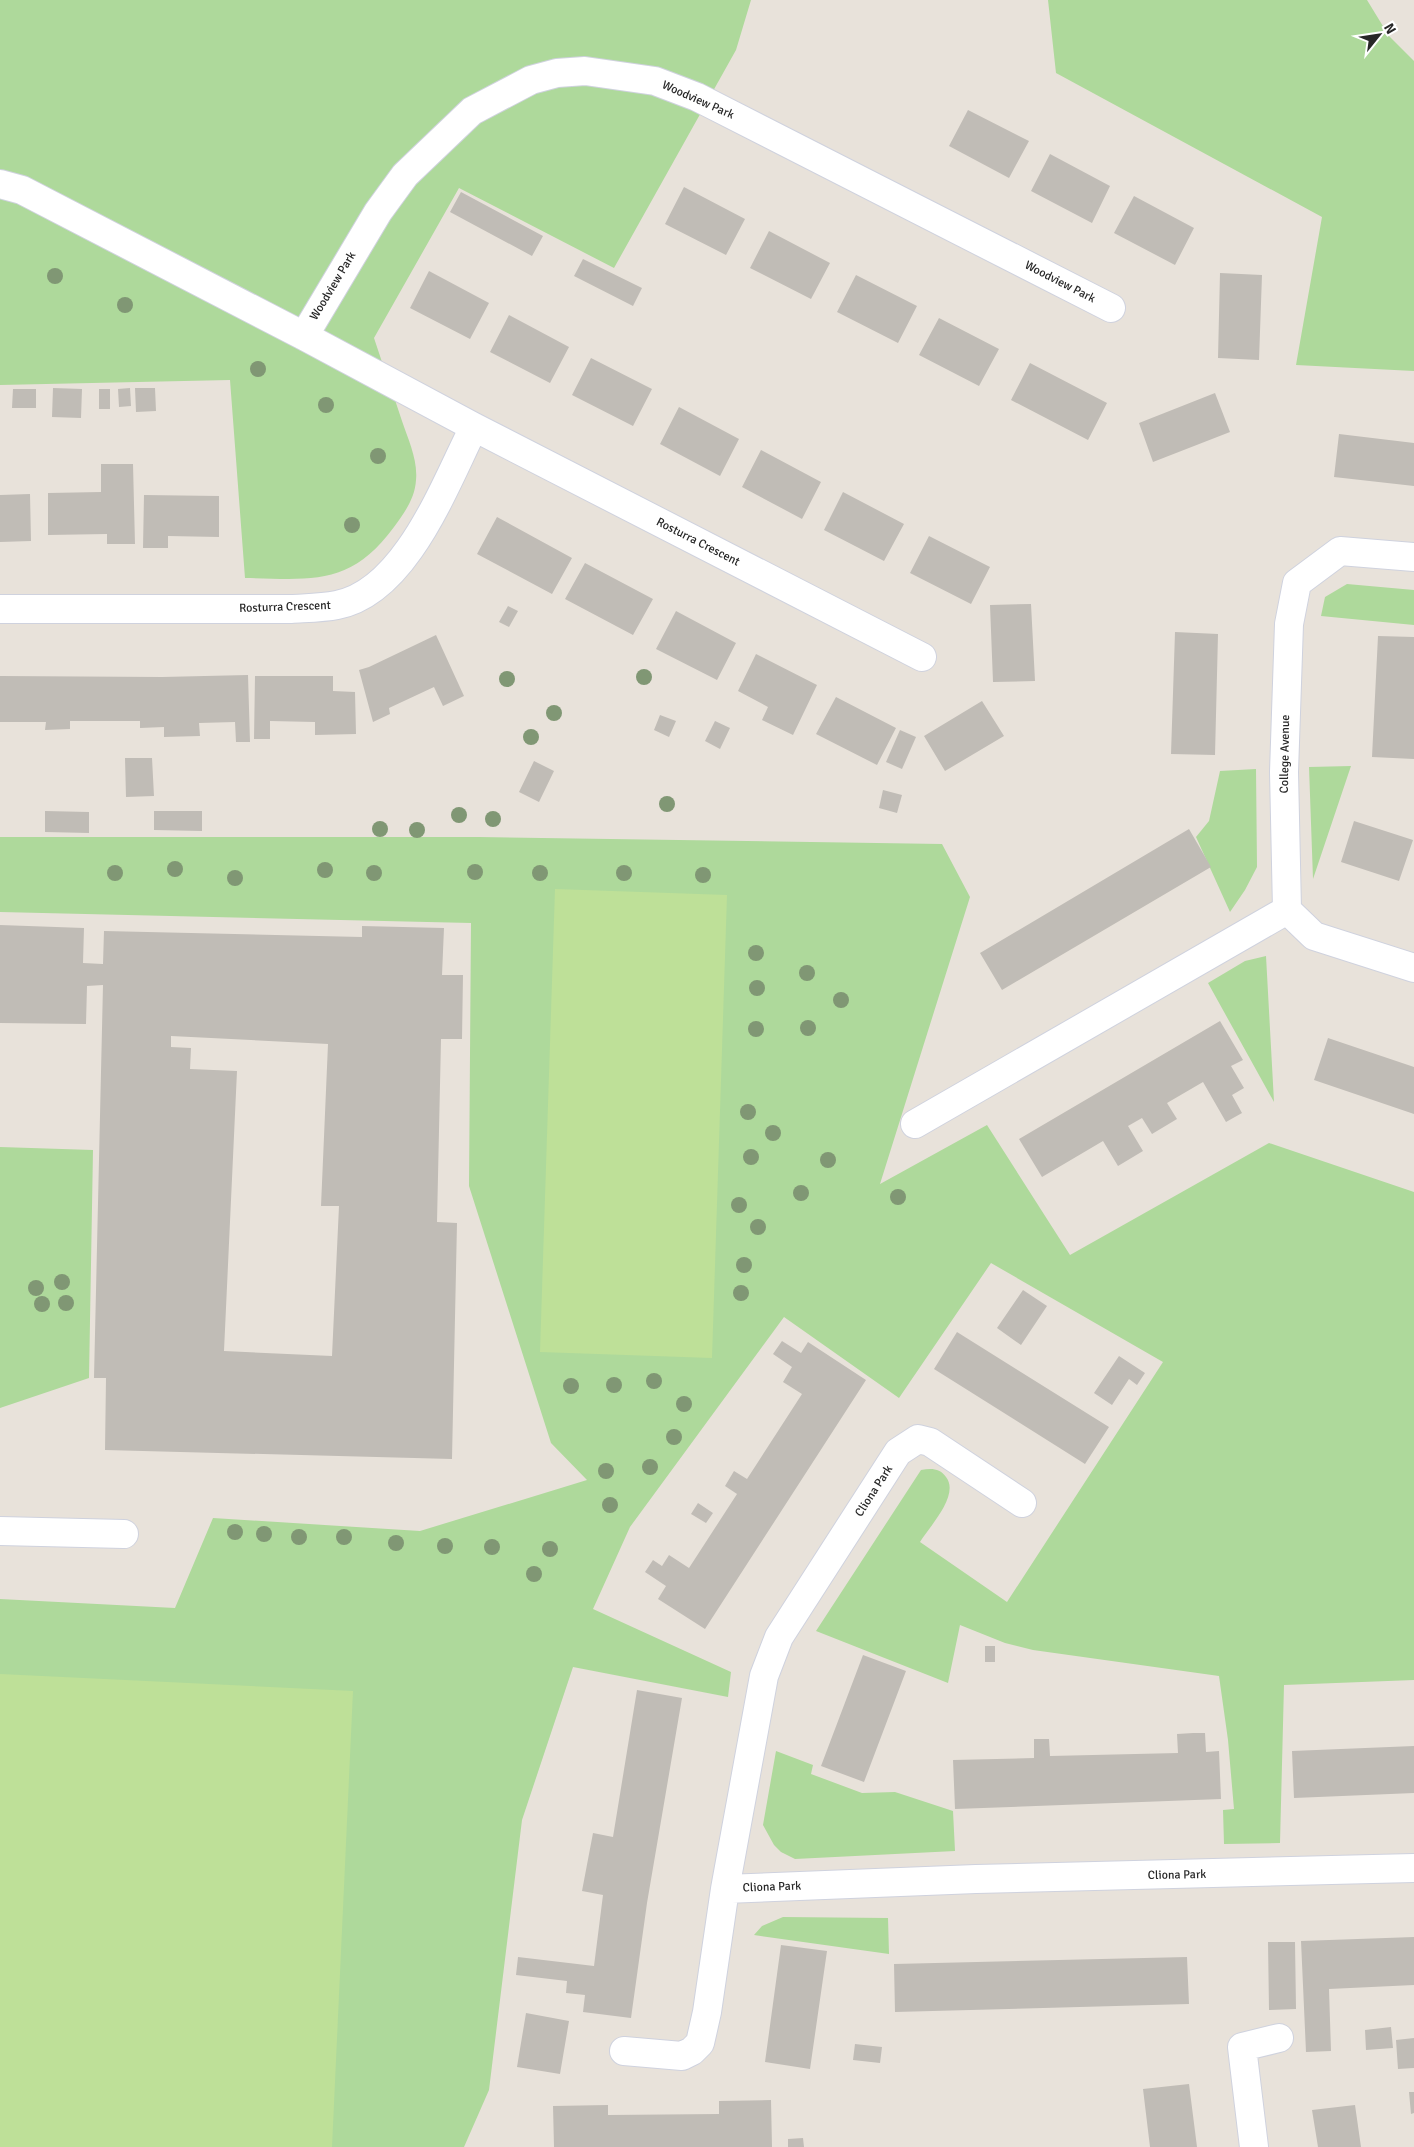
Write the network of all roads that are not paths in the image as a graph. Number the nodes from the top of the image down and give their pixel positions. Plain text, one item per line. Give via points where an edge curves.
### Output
1 (0, 184) edge
2 (1111, 308) dead end
3 (304, 336) junction
4 (474, 427) junction
5 (1414, 557) edge
6 (0, 610) edge
7 (922, 657) dead end
8 (1287, 910) junction
9 (1414, 968) edge
10 (915, 1124) dead end
11 (1022, 1503) dead end
12 (0, 1531) edge
13 (124, 1534) dead end
14 (1414, 1868) edge
15 (725, 1890) junction
16 (1279, 2038) dead end
17 (624, 2051) dead end
18 (1254, 2147) edge

1 - 3 street, Rosturra Crescent via 22,190
2 - 3 street, Woodview Park via 697,97 655,80 585,72 558,73 531,80 494,98 472,111 431,149 405,175 378,212
3 - 4 street, Rosturra Crescent
4 - 6 street, Rosturra Crescent via 410,550 396,569 358,597 337,605 291,609
4 - 7 street, Rosturra Crescent
5 - 8 street, College Avenue via 1340,551 1297,583 1289,624 1284,772
8 - 9 street via 1314,936
8 - 10 street
11 - 15 street, Cliona Park via 930,1442 918,1440 898,1452 770,1656
12 - 13 street
14 - 15 street, Cliona Park via 976,1879
15 - 17 street via 700,2043 682,2056
16 - 18 street via 1242,2047

